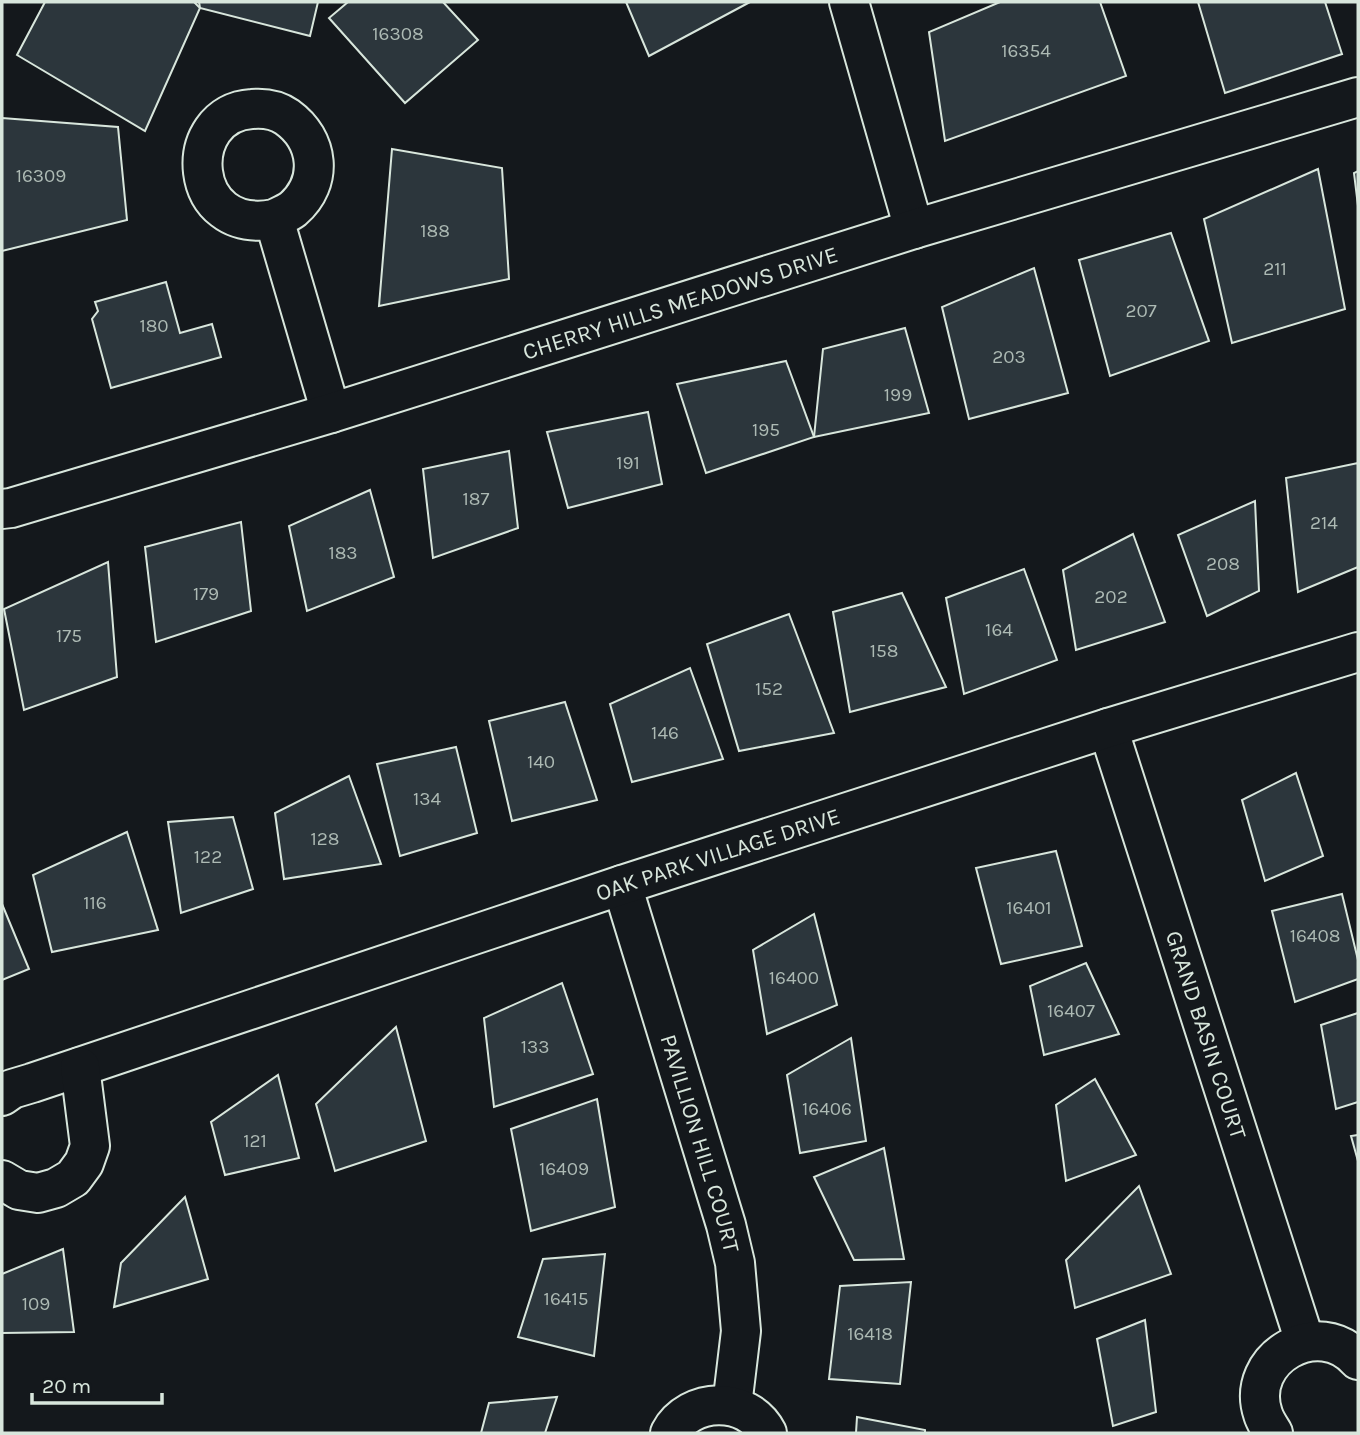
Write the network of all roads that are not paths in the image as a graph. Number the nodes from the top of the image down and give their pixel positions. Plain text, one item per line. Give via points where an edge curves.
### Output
1 (849, 2) edge
2 (1358, 97) edge
3 (274, 219) dead end
4 (914, 229) junction
5 (331, 413) junction
6 (2, 509) edge
7 (1358, 652) edge
8 (1108, 728) junction
9 (622, 885) junction
10 (80, 1067) junction
11 (2, 1096) edge
12 (2, 1180) edge
13 (1306, 1342) junction
14 (1358, 1360) edge
15 (732, 1406) junction
16 (670, 1433) edge
17 (767, 1433) edge
18 (1273, 1433) edge

1 - 4 street
2 - 4 street, CHERRY HILLS MEADOWS DRIVE
3 - 5 street
4 - 5 street, CHERRY HILLS MEADOWS DRIVE
5 - 6 street, CHERRY HILLS MEADOWS DRIVE
7 - 8 street, OAK PARK VILLAGE DRIVE
8 - 9 street, OAK PARK VILLAGE DRIVE
8 - 13 street, GRAND BASIN COURT
9 - 10 street, OAK PARK VILLAGE DRIVE
9 - 15 street, PAVILLION HILL COURT via 735,1263 741,1331
10 - 11 street, OAK PARK VILLAGE DRIVE
10 - 12 street via 90,1146 84,1163 72,1178 38,1193 19,1190
13 - 14 street via 1335,1343
13 - 18 street via 1287,1349 1272,1362 1263,1380 1260,1400
15 - 16 street via 702,1407 685,1416
15 - 17 street via 750,1414

